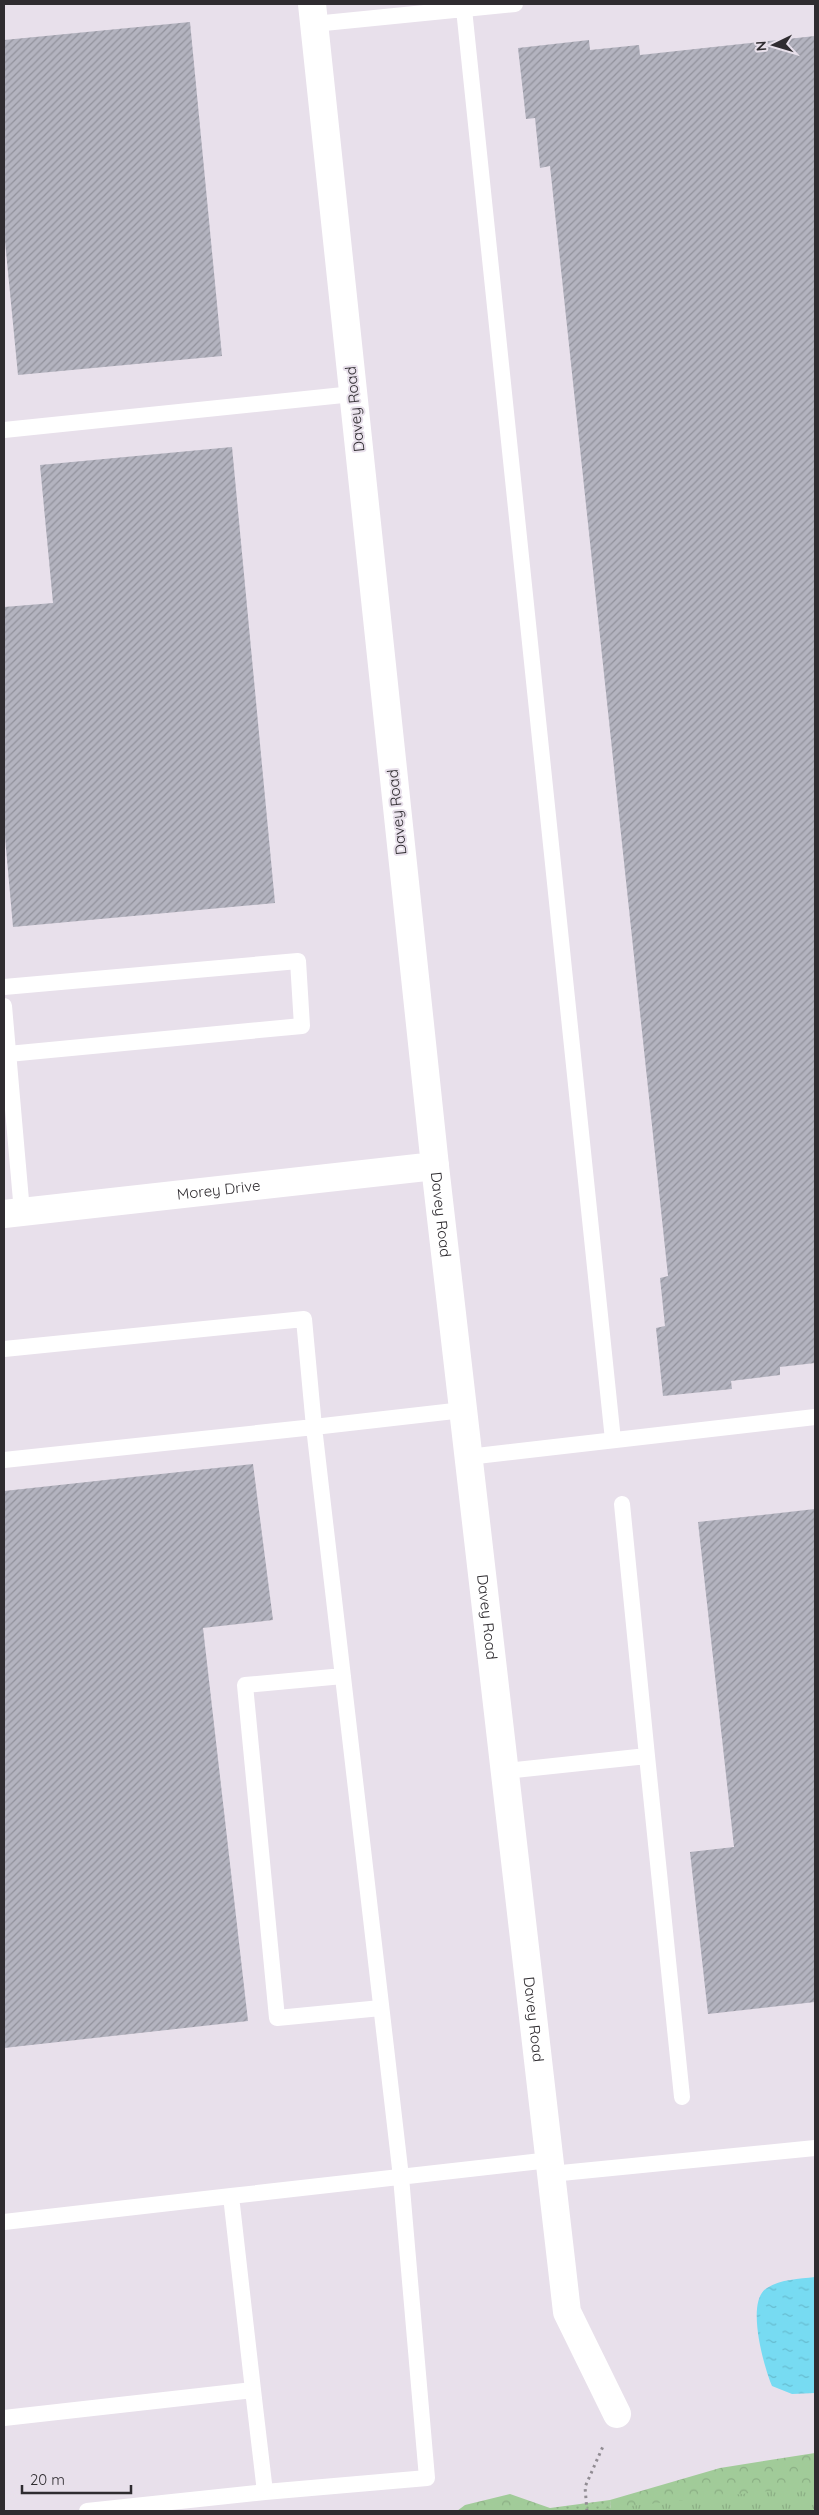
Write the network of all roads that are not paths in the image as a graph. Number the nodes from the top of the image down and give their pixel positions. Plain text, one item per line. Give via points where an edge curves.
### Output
1 (515, 4) edge
2 (464, 9) junction
3 (313, 14) edge
4 (353, 394) junction
5 (4, 430) edge
6 (4, 987) edge
7 (4, 1006) edge
8 (8, 1054) junction
9 (434, 1166) junction
10 (13, 1213) edge
11 (4, 1349) edge
12 (463, 1410) junction
13 (815, 1417) edge
14 (314, 1427) junction
15 (613, 1440) junction
16 (468, 1457) junction
17 (4, 1460) edge
18 (622, 1504) dead end
19 (343, 1676) junction
20 (647, 1756) junction
21 (505, 1771) junction
22 (381, 2008) junction
23 (682, 2097) dead end
24 (815, 2148) edge
25 (550, 2167) junction
26 (400, 2177) junction
27 (231, 2196) junction
28 (4, 2222) edge
29 (253, 2390) junction
30 (617, 2414) road end
31 (4, 2418) edge
32 (265, 2492) junction
33 (87, 2511) edge

1 - 2 lane
2 - 3 lane
2 - 15 lane
3 - 4 street, Davey Road
4 - 5 lane
4 - 9 street, Davey Road
6 - 8 lane via 298,961 302,1026
7 - 8 lane
8 - 10 lane
9 - 10 street, Morey Drive
9 - 12 street, Davey Road
11 - 14 lane via 304,1319
12 - 14 lane
12 - 16 street, Davey Road
13 - 15 lane
14 - 17 lane
14 - 19 lane
15 - 16 lane
16 - 21 street, Davey Road
18 - 20 lane
19 - 22 lane
19 - 22 lane via 245,1685 278,2018
20 - 21 lane
20 - 23 lane
21 - 25 street, Davey Road
22 - 26 lane
24 - 25 lane
25 - 26 lane
25 - 30 street, Davey Road via 567,2312
26 - 27 lane
26 - 32 lane via 428,2478
27 - 28 lane
27 - 29 lane
29 - 31 lane
29 - 32 lane
32 - 33 lane

